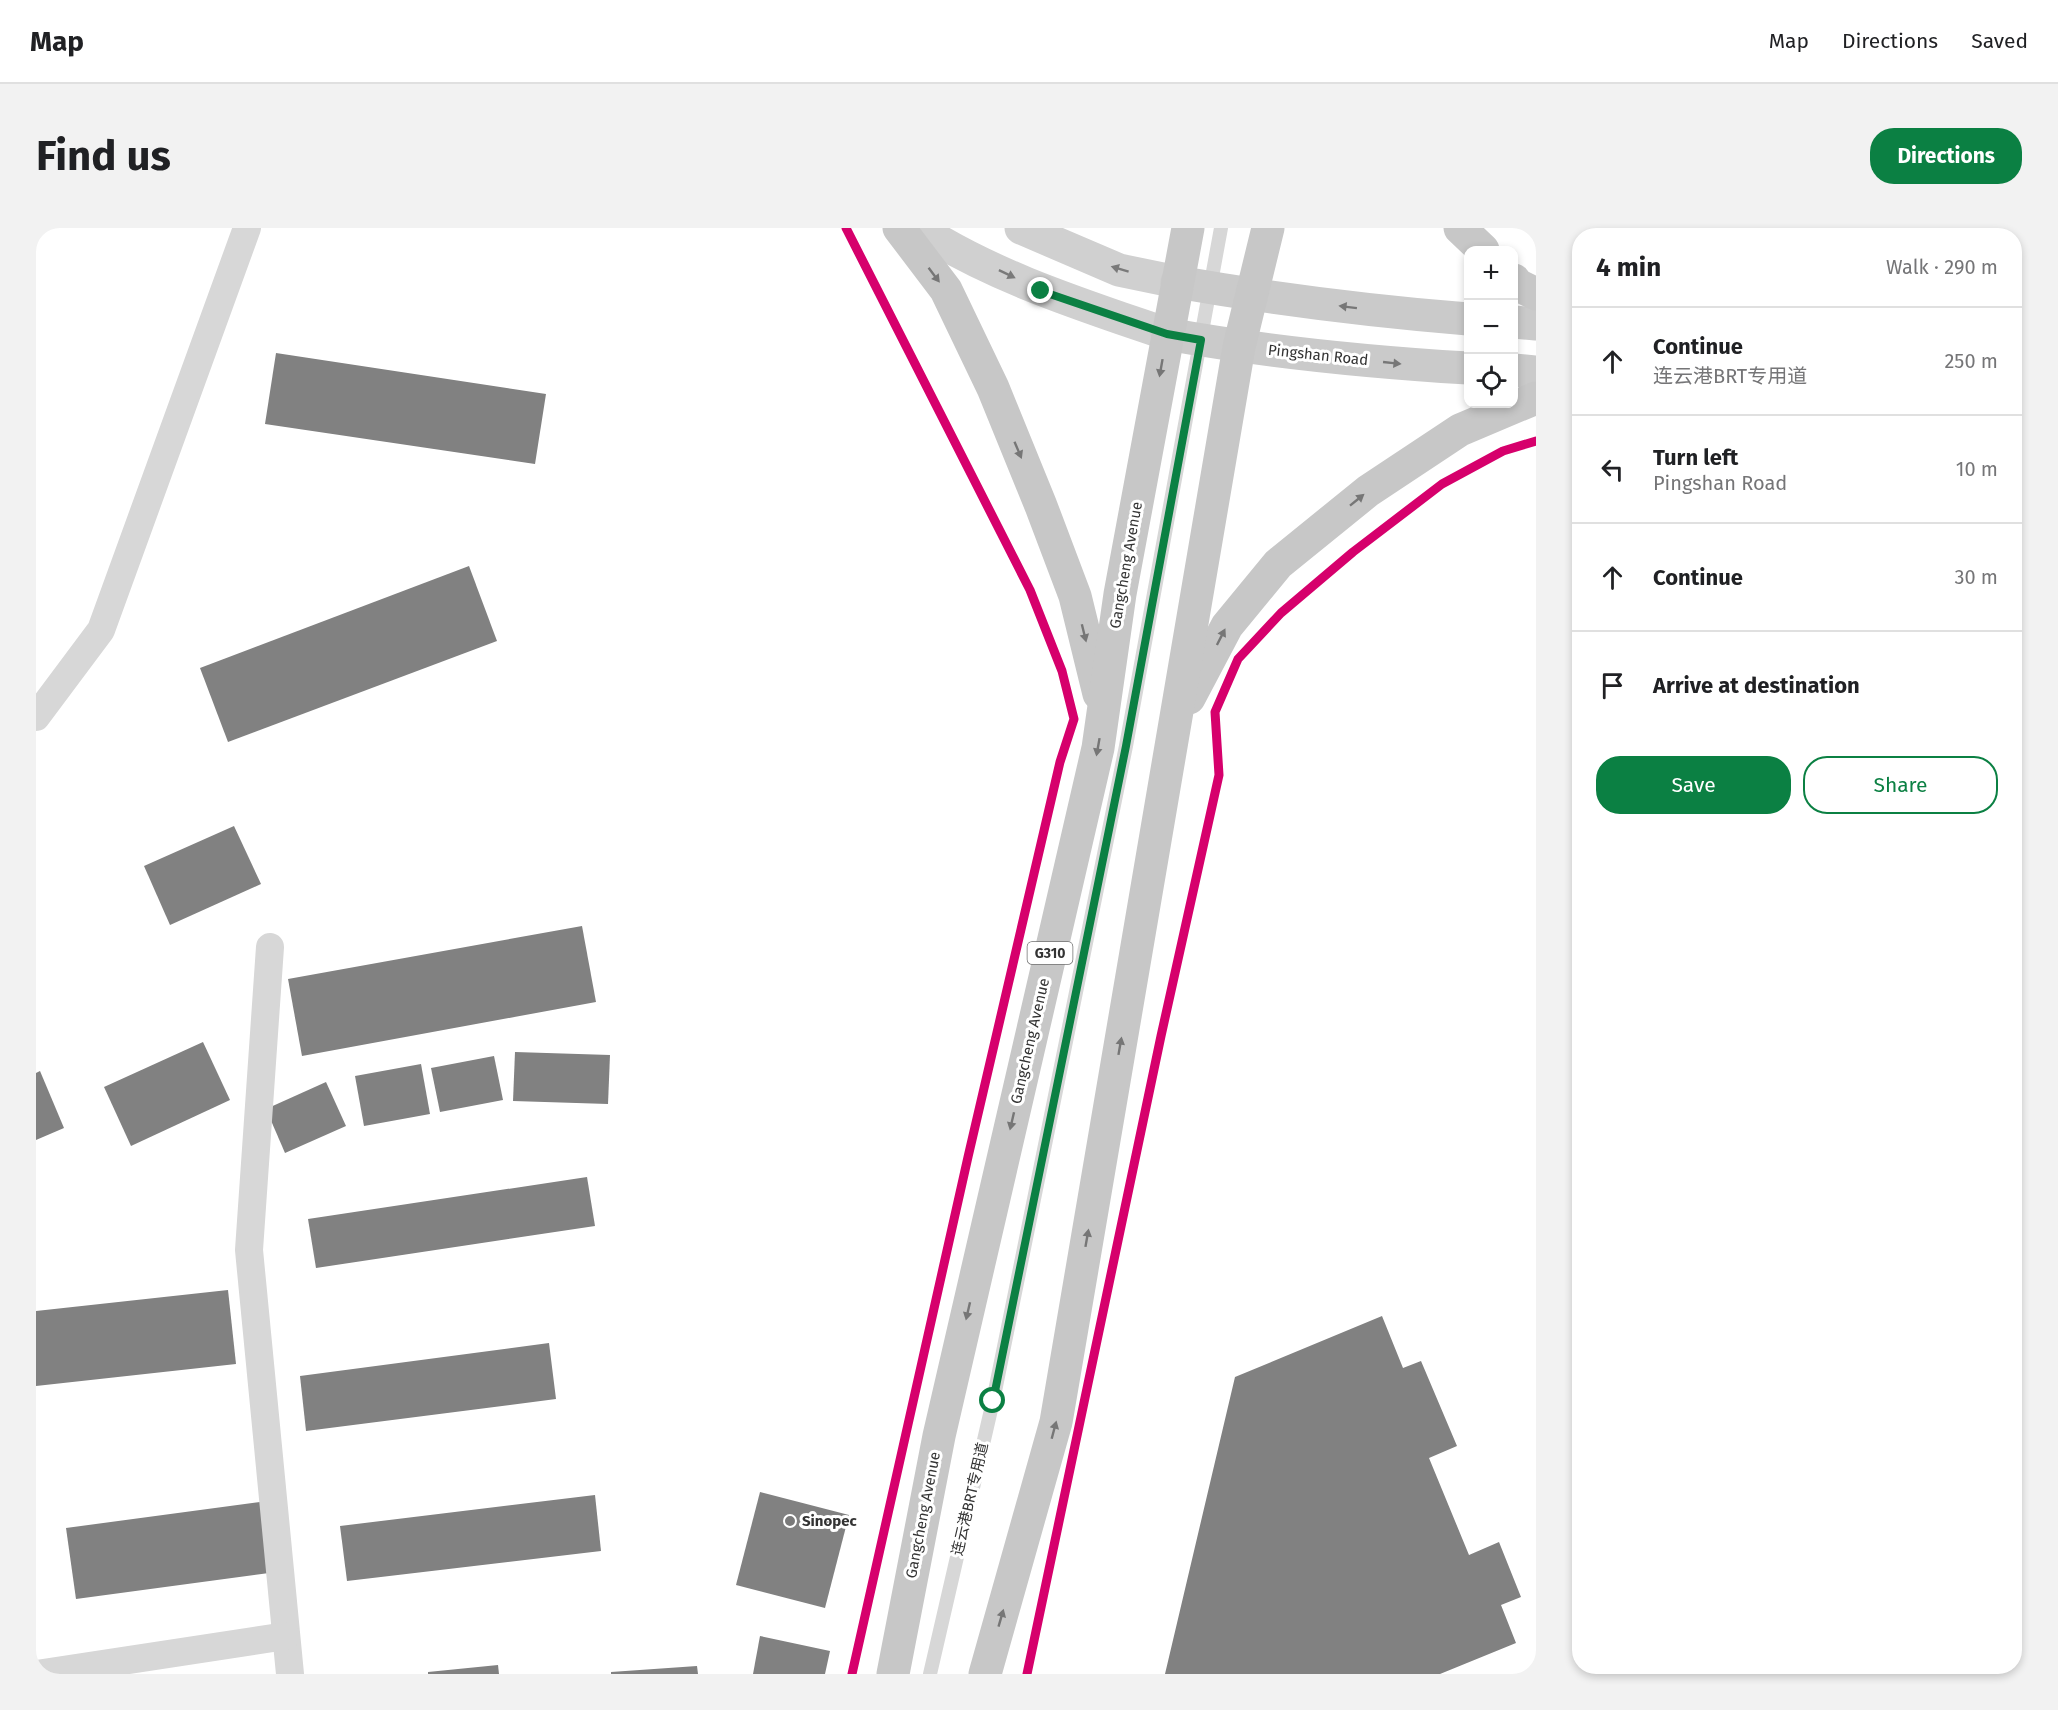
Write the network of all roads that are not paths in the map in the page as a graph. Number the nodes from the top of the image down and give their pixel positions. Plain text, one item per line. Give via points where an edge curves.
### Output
1 (247, 228) edge
2 (899, 228) edge
3 (918, 228) edge
4 (1021, 228) edge
5 (1188, 228) edge
6 (1221, 228) edge
7 (1268, 228) edge
8 (1460, 228) edge
9 (1479, 246) edge
10 (1177, 282) junction
11 (1518, 285) edge
12 (1210, 288) junction
13 (1536, 294) edge
14 (1252, 296) junction
15 (1464, 319) edge
16 (1518, 322) edge
17 (1536, 324) edge
18 (1167, 334) junction
19 (1201, 340) junction
20 (1239, 347) junction
21 (1464, 368) edge
22 (1518, 370) edge
23 (1536, 372) edge
24 (1536, 398) edge
25 (1103, 712) junction
26 (36, 717) edge
27 (1175, 726) junction
28 (270, 947) dead end
29 (286, 1636) junction
30 (37, 1674) edge
31 (290, 1674) edge
32 (892, 1674) edge
33 (930, 1674) edge
34 (986, 1674) edge

1 - 26 street via 101,630
2 -> 25 highway via 946,290 993,388 1075,596
3 -> 18 main road via 1041,291
10 -> 4 main road via 1119,270
5 - 10 highway, Gangcheng Avenue / G310
6 - 12 lane, 连云港BRT专用道
7 - 14 highway
8 - 9 highway
10 - 12 main road
10 - 18 highway, Gangcheng Avenue / G310
11 - 13 highway
12 - 14 main road
12 - 19 lane, 连云港BRT专用道
15 -> 14 main road
14 - 20 highway
16 - 17 main road
18 - 19 main road, Pingshan Road
18 -> 25 highway, Gangcheng Avenue / G310
19 - 20 main road, Pingshan Road
19 - 33 lane, 连云港BRT专用道 via 1117,793 993,1401
20 -> 21 main road, Pingshan Road
20 - 27 highway
22 - 23 main road
27 -> 24 highway via 1227,626 1278,564 1368,491 1460,430
25 -> 32 highway, Gangcheng Avenue / G310 via 1098,748 939,1436
34 -> 27 highway via 1056,1422
28 - 29 street via 249,1250
29 - 30 street
29 - 31 street

